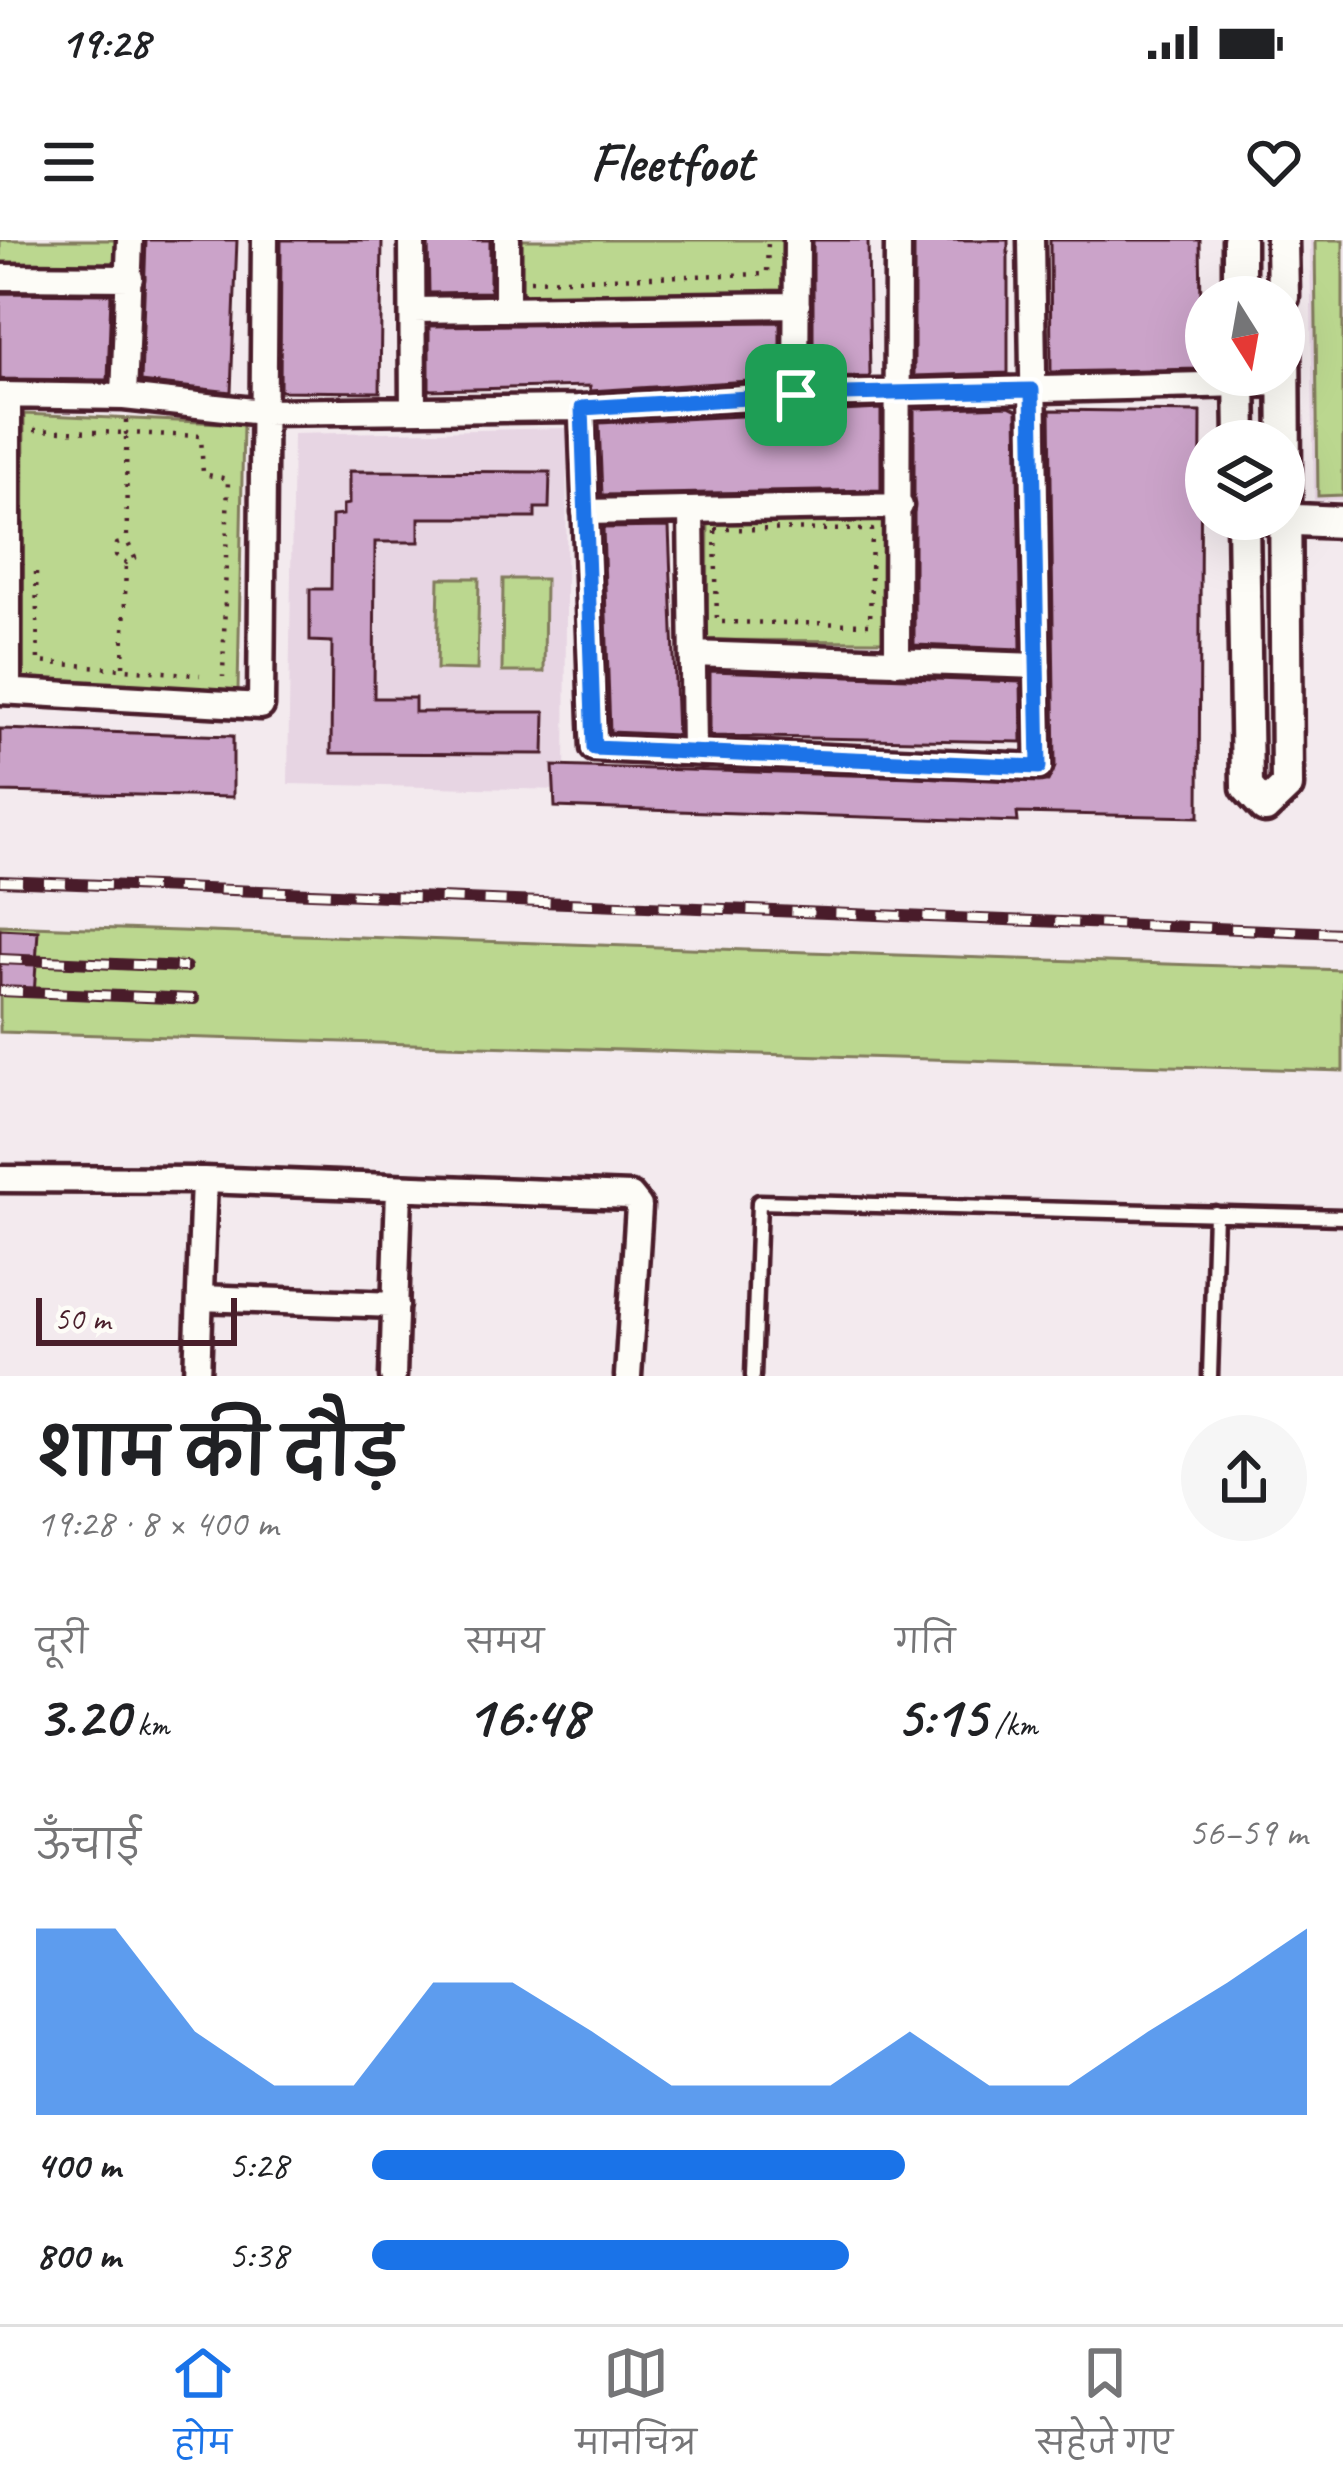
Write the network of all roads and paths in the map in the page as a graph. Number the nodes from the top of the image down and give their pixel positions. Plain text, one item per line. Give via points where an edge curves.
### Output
1 (130, 240) edge
2 (265, 240) edge
3 (412, 240) edge
4 (507, 240) edge
5 (769, 240) edge
6 (797, 240) edge
7 (898, 240) edge
8 (1030, 240) edge
9 (1239, 240) edge
10 (1282, 240) edge
11 (528, 260) dead end
12 (1239, 276) edge
13 (1283, 276) edge
14 (0, 277) edge
15 (130, 278) junction
16 (797, 305) junction
17 (507, 309) junction
18 (413, 310) junction
19 (1185, 382) edge
20 (1032, 390) junction
21 (897, 394) junction
22 (4, 395) edge
23 (796, 395) junction
24 (124, 397) junction
25 (582, 408) junction
26 (413, 410) junction
27 (262, 412) junction
28 (33, 430) dead end
29 (126, 434) junction
30 (900, 506) junction
31 (691, 510) junction
32 (585, 512) junction
33 (1305, 521) edge
34 (1343, 522) edge
35 (1243, 540) edge
36 (1281, 540) edge
37 (127, 541) junction
38 (126, 563) junction
39 (36, 569) dead end
40 (870, 624) joint
41 (692, 654) junction
42 (897, 662) junction
43 (1037, 666) junction
44 (123, 667) junction
45 (4, 691) edge
46 (122, 697) junction
47 (694, 752) junction
48 (0, 1179) edge
49 (204, 1180) junction
50 (399, 1189) junction
51 (1215, 1214) junction
52 (1343, 1216) edge
53 (200, 1298) junction
54 (396, 1304) junction
55 (196, 1376) edge
56 (393, 1376) edge
57 (628, 1376) edge
58 (753, 1376) edge
59 (1210, 1376) edge

1 - 15 street
2 - 27 street
3 - 18 street
4 - 17 street
5 - 11 path via 767,274 529,280
6 - 16 street
7 - 21 street
8 - 20 street
9 - 12 street
10 - 13 street
14 - 15 street
15 - 24 street
16 - 17 street
16 - 23 street
17 - 18 street
18 - 26 street
19 - 20 street
20 - 21 street
20 - 43 street
21 - 23 street
21 - 30 street
22 - 24 street
22 - 45 street
23 - 25 street
24 - 27 street
24 - 29 path
25 - 26 street
25 - 32 street
26 - 27 street
27 - 46 street via 261,706
28 - 29 path
29 - 37 path
29 - 44 path via 201,436 203,473 228,479 223,677
30 - 31 street
30 - 42 street
31 - 32 street
31 - 41 street
32 - 47 street via 594,748
33 - 34 street
35 - 36 street via 1247,787 1265,807 1287,786
37 - 38 path via 135,558
37 - 38 path via 117,544 116,555
38 - 44 path
39 - 44 path via 38,662
40 - 40 path via 717,622 715,529 872,530
41 - 42 street
41 - 47 street
42 - 43 street
43 - 47 street via 1039,767
44 - 46 path
45 - 46 street
48 - 49 street
49 - 50 street
49 - 53 street
50 - 54 street
50 - 57 street via 636,1198
51 - 52 lane
51 - 58 lane via 760,1202
51 - 59 lane
53 - 54 street
53 - 55 street
54 - 56 street

